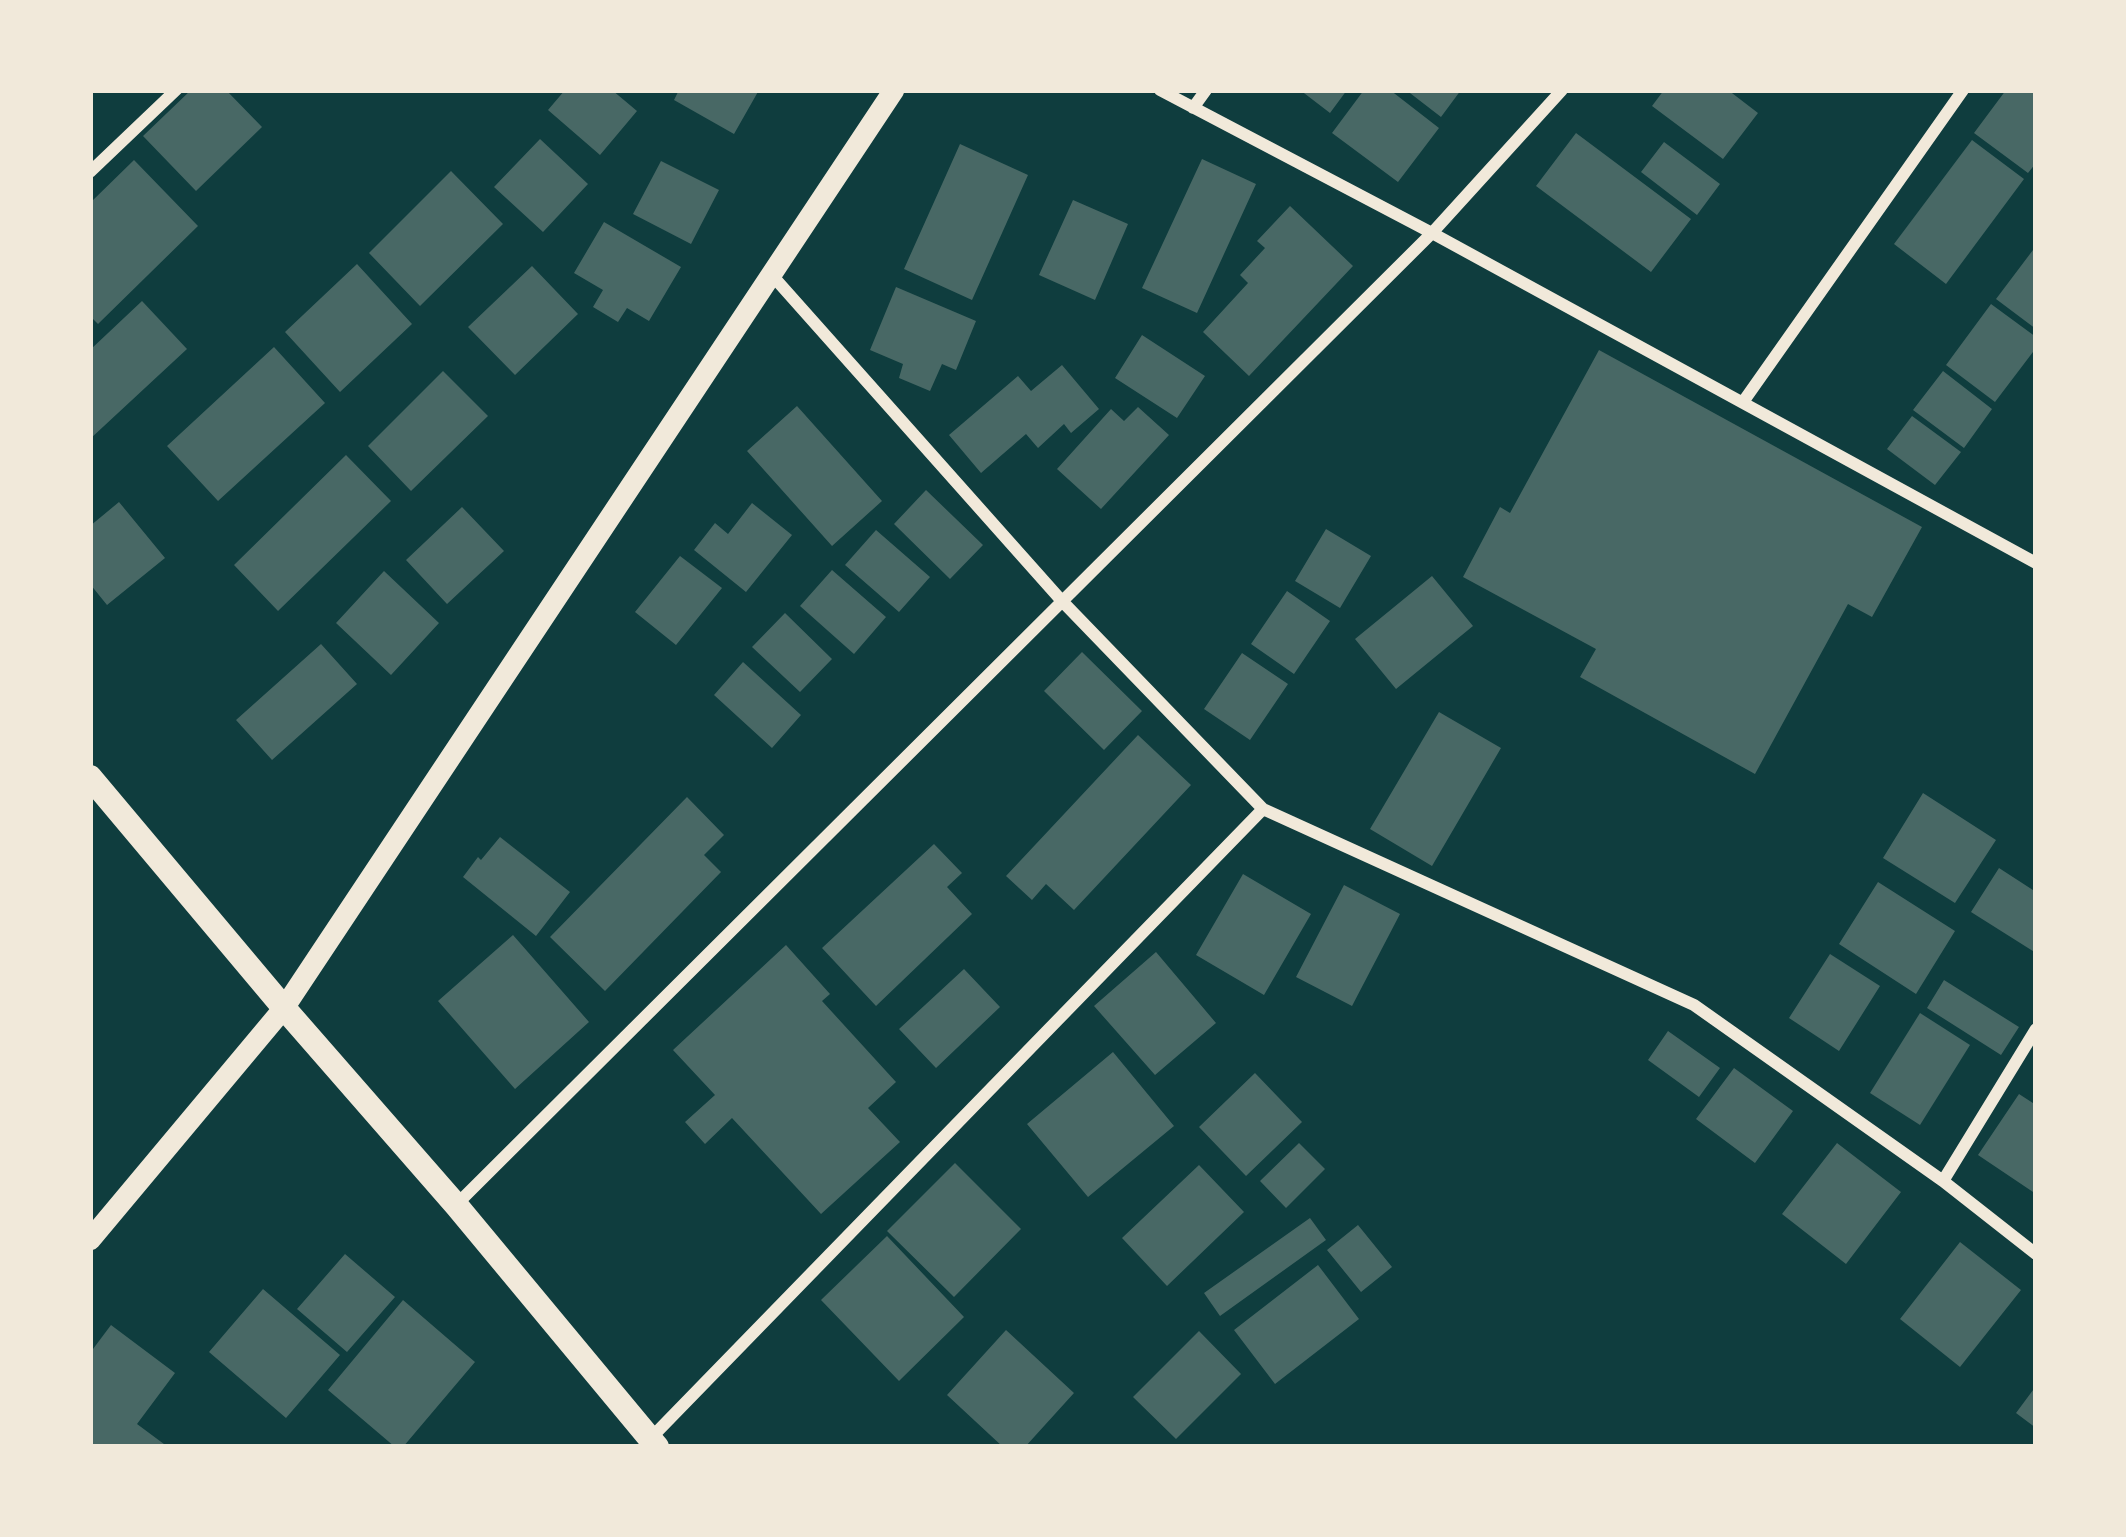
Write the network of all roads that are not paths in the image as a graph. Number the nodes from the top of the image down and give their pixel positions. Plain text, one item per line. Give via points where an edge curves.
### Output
1 (176, 90) edge
2 (894, 90) edge
3 (1160, 90) edge
4 (1206, 90) edge
5 (1562, 90) edge
6 (1963, 90) edge
7 (1193, 108) junction
8 (90, 172) edge
9 (1432, 233) junction
10 (771, 274) junction
11 (1743, 402) junction
12 (2036, 563) edge
13 (1061, 600) junction
14 (90, 778) edge
15 (1263, 809) junction
16 (284, 1008) junction
17 (2036, 1029) edge
18 (1943, 1181) junction
19 (456, 1204) junction
20 (90, 1240) edge
21 (2036, 1255) edge
22 (653, 1443) edge

1 - 8 street
2 - 10 street
3 - 7 street
4 - 7 street
5 - 9 street
6 - 11 street
7 - 9 street
9 - 11 street
9 - 13 street
10 - 13 street
10 - 16 street
11 - 12 street
13 - 15 street
13 - 19 street
14 - 16 main road
15 - 18 street via 1694,1005
15 - 22 street
16 - 19 main road
16 - 20 street
17 - 18 street
18 - 21 street
19 - 22 main road

